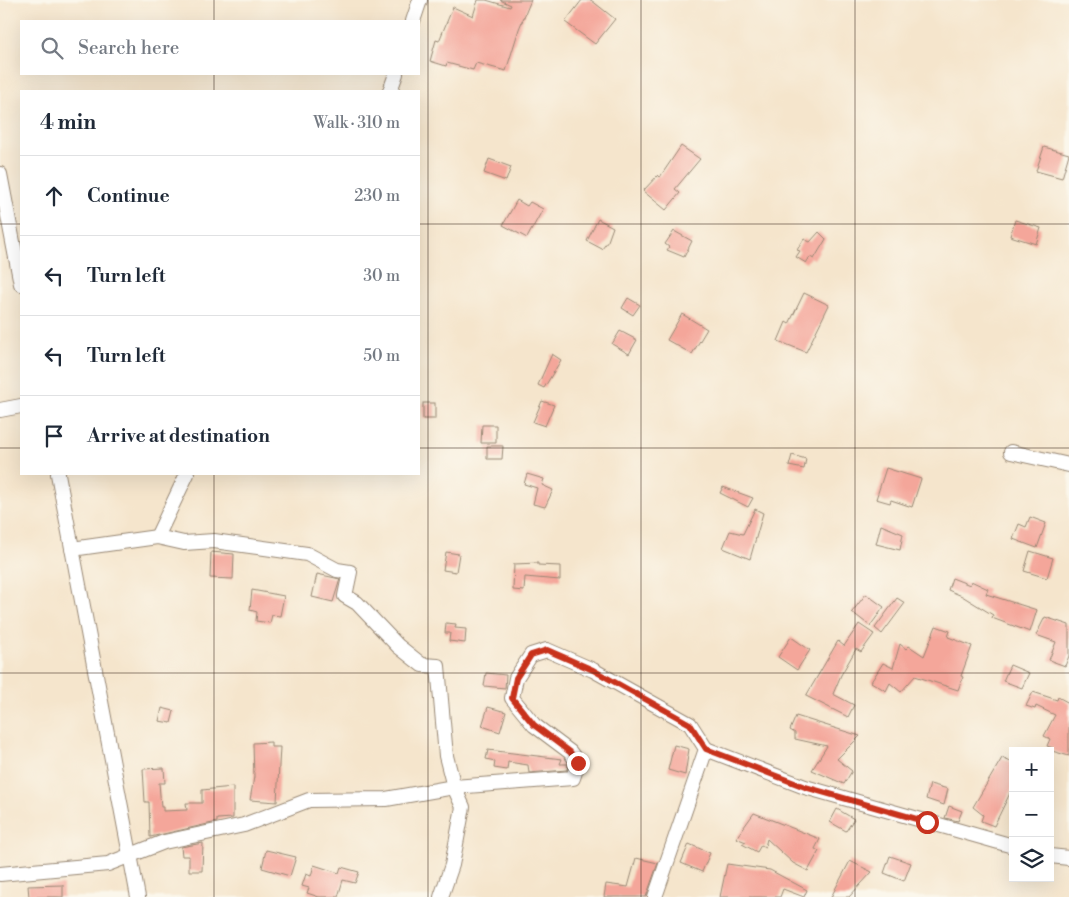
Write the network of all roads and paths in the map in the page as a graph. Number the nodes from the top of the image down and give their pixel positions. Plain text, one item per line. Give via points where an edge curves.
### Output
1 (420, 0) edge
2 (413, 20) edge
3 (396, 75) edge
4 (390, 90) edge
5 (0, 174) edge
6 (20, 279) edge
7 (20, 406) edge
8 (0, 410) edge
9 (1011, 452) dead end
10 (1069, 464) edge
11 (58, 475) edge
12 (187, 475) edge
13 (156, 537) junction
14 (72, 549) junction
15 (706, 749) junction
16 (454, 787) junction
17 (1009, 845) edge
18 (129, 856) junction
19 (1054, 856) edge
20 (1069, 858) edge
21 (0, 874) edge
22 (138, 897) edge
23 (441, 897) edge
24 (655, 897) edge

1 - 2 street
3 - 4 street
5 - 6 street
7 - 8 street
9 - 10 street
11 - 14 street
12 - 13 street
13 - 14 street
13 - 16 street via 184,543 214,541 307,554 337,570 350,572 345,596 422,665 438,666 446,756
14 - 18 street
15 - 16 street via 690,724 593,670 547,650 531,655 516,678 512,698 534,725 570,752 578,763 574,778
15 - 17 street via 805,787
15 - 24 street
16 - 18 street via 386,799 309,800 244,825 164,842
16 - 23 street via 464,807 452,865
18 - 21 street via 108,864
18 - 22 street
19 - 20 street

